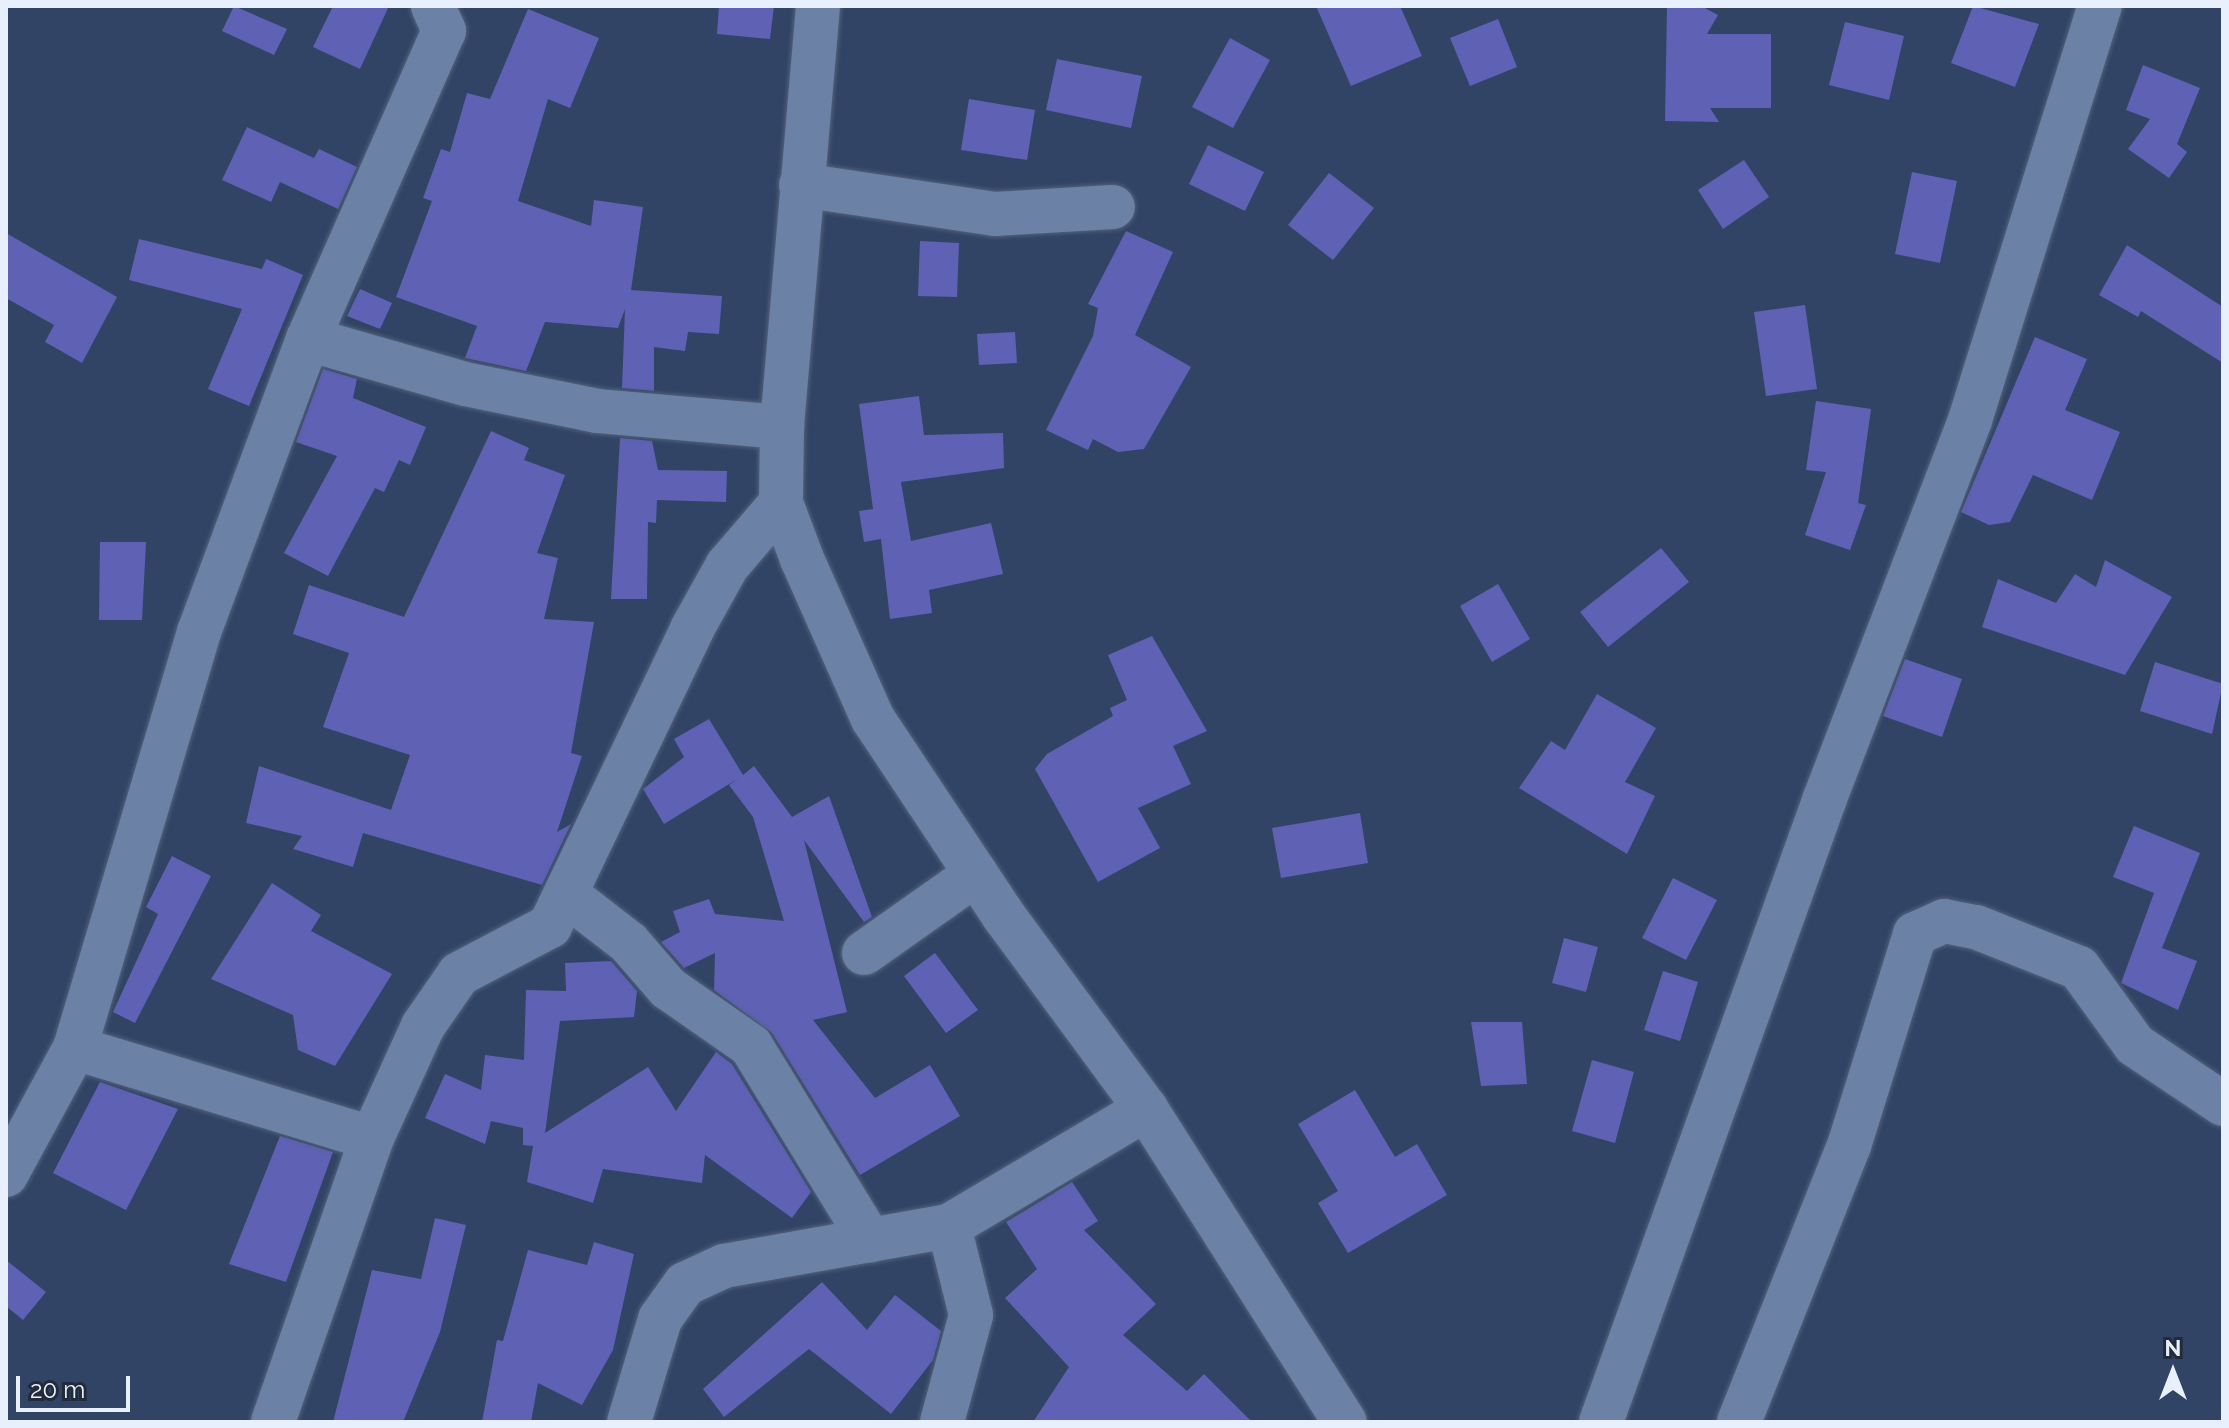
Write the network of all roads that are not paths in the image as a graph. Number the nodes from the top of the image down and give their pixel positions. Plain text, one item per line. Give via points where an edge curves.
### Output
1 (433, 6) edge
2 (818, 6) edge
3 (2100, 6) edge
4 (801, 185) junction
5 (1113, 207) dead end
6 (308, 339) junction
7 (782, 427) junction
8 (781, 503) junction
9 (976, 874) junction
10 (567, 895) junction
11 (864, 953) dead end
12 (75, 1048) junction
13 (2223, 1104) edge
14 (1146, 1109) junction
15 (372, 1138) junction
16 (6, 1175) edge
17 (949, 1226) junction
18 (870, 1240) junction
19 (273, 1422) edge
20 (629, 1422) edge
21 (942, 1422) edge
22 (1345, 1422) edge
23 (1601, 1422) edge
24 (1739, 1422) edge

1 - 6 street via 444,31
2 - 4 street
3 - 23 street via 1970,420 1825,798
4 - 5 street via 995,214
4 - 7 street
6 - 7 street via 465,384 598,411
6 - 12 street via 199,632
7 - 8 street
8 - 9 street via 873,719
8 - 10 street via 727,566 692,629
9 - 11 street
9 - 14 street
10 - 15 street via 550,926 459,974 423,1026
10 - 18 street via 629,943 668,988 751,1046
12 - 15 street
12 - 16 street
13 - 24 street via 2135,1045 2079,968 1976,927 1944,921 1915,934 1849,1146
14 - 17 street
14 - 22 street
15 - 19 street
17 - 18 street
17 - 21 street via 971,1315
18 - 20 street via 724,1266 685,1284 660,1319

